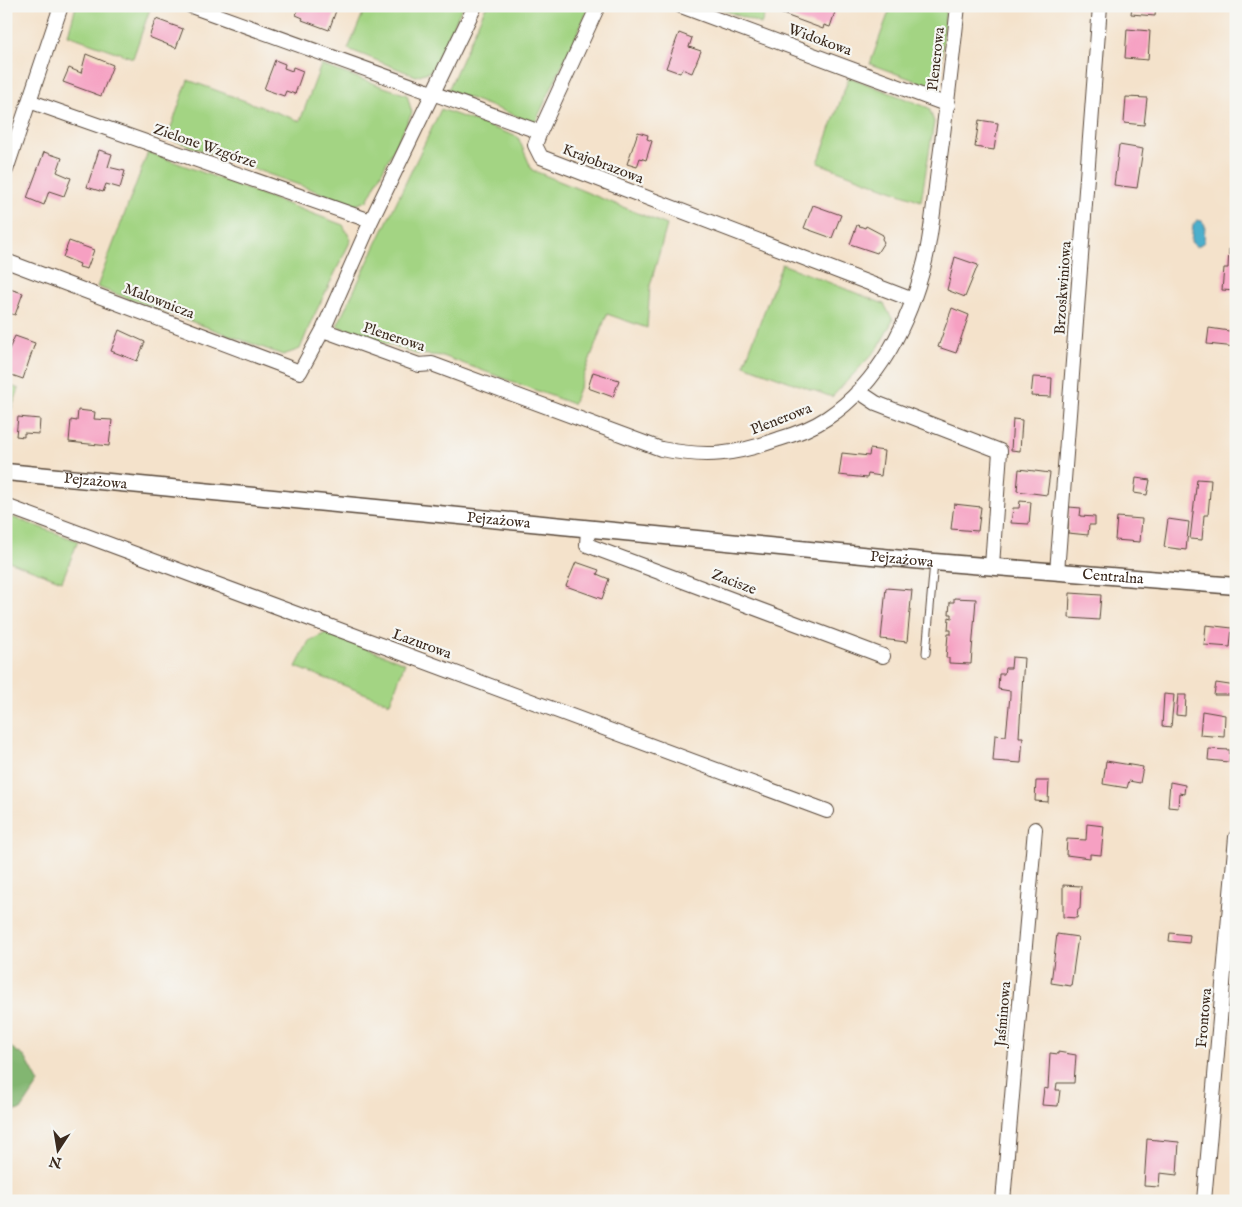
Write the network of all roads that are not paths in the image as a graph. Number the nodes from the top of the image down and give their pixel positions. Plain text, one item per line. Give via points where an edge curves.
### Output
1 (60, 6) edge
2 (191, 6) edge
3 (475, 6) edge
4 (598, 6) edge
5 (681, 6) edge
6 (958, 6) edge
7 (1100, 6) edge
8 (434, 93) junction
9 (29, 101) junction
10 (948, 105) junction
11 (540, 132) junction
12 (6, 170) edge
13 (371, 221) junction
14 (6, 261) edge
15 (913, 300) junction
16 (323, 330) junction
17 (858, 391) junction
18 (6, 472) edge
19 (6, 506) edge
20 (588, 529) junction
21 (934, 562) junction
22 (992, 566) junction
23 (1057, 572) junction
24 (1236, 586) edge
25 (926, 653) dead end
26 (883, 656) dead end
27 (827, 812) dead end
28 (1035, 830) dead end
29 (1236, 837) edge
30 (1002, 1201) edge
31 (1204, 1201) edge

1 - 9 street
2 - 8 street
3 - 8 street
4 - 11 street
5 - 10 street, Widokowa
6 - 10 street, Plenerowa
7 - 23 street, Brzoskwiniowa
8 - 11 street
8 - 13 street
9 - 12 street
9 - 13 street, Zielone Wzgórze
10 - 15 street, Plenerowa via 925,259
11 - 15 street, Krajobrazowa via 535,145 541,157
13 - 16 street
14 - 16 street, Malownicza via 300,372
15 - 17 street, Plenerowa via 889,351
16 - 17 street, Plenerowa via 419,365 432,364 661,449 690,454 737,452 804,431 828,418
17 - 22 street via 876,403 1000,452
18 - 20 street, Pejzażowa
19 - 27 street, Lazurowa
20 - 21 street, Pejzażowa
20 - 26 street, Zacisze via 587,545
21 - 22 street, Pejzażowa
21 - 25 lane
22 - 23 street, Centralna
23 - 24 street, Centralna
28 - 30 street, Jaśminowa
29 - 31 street, Frontowa

